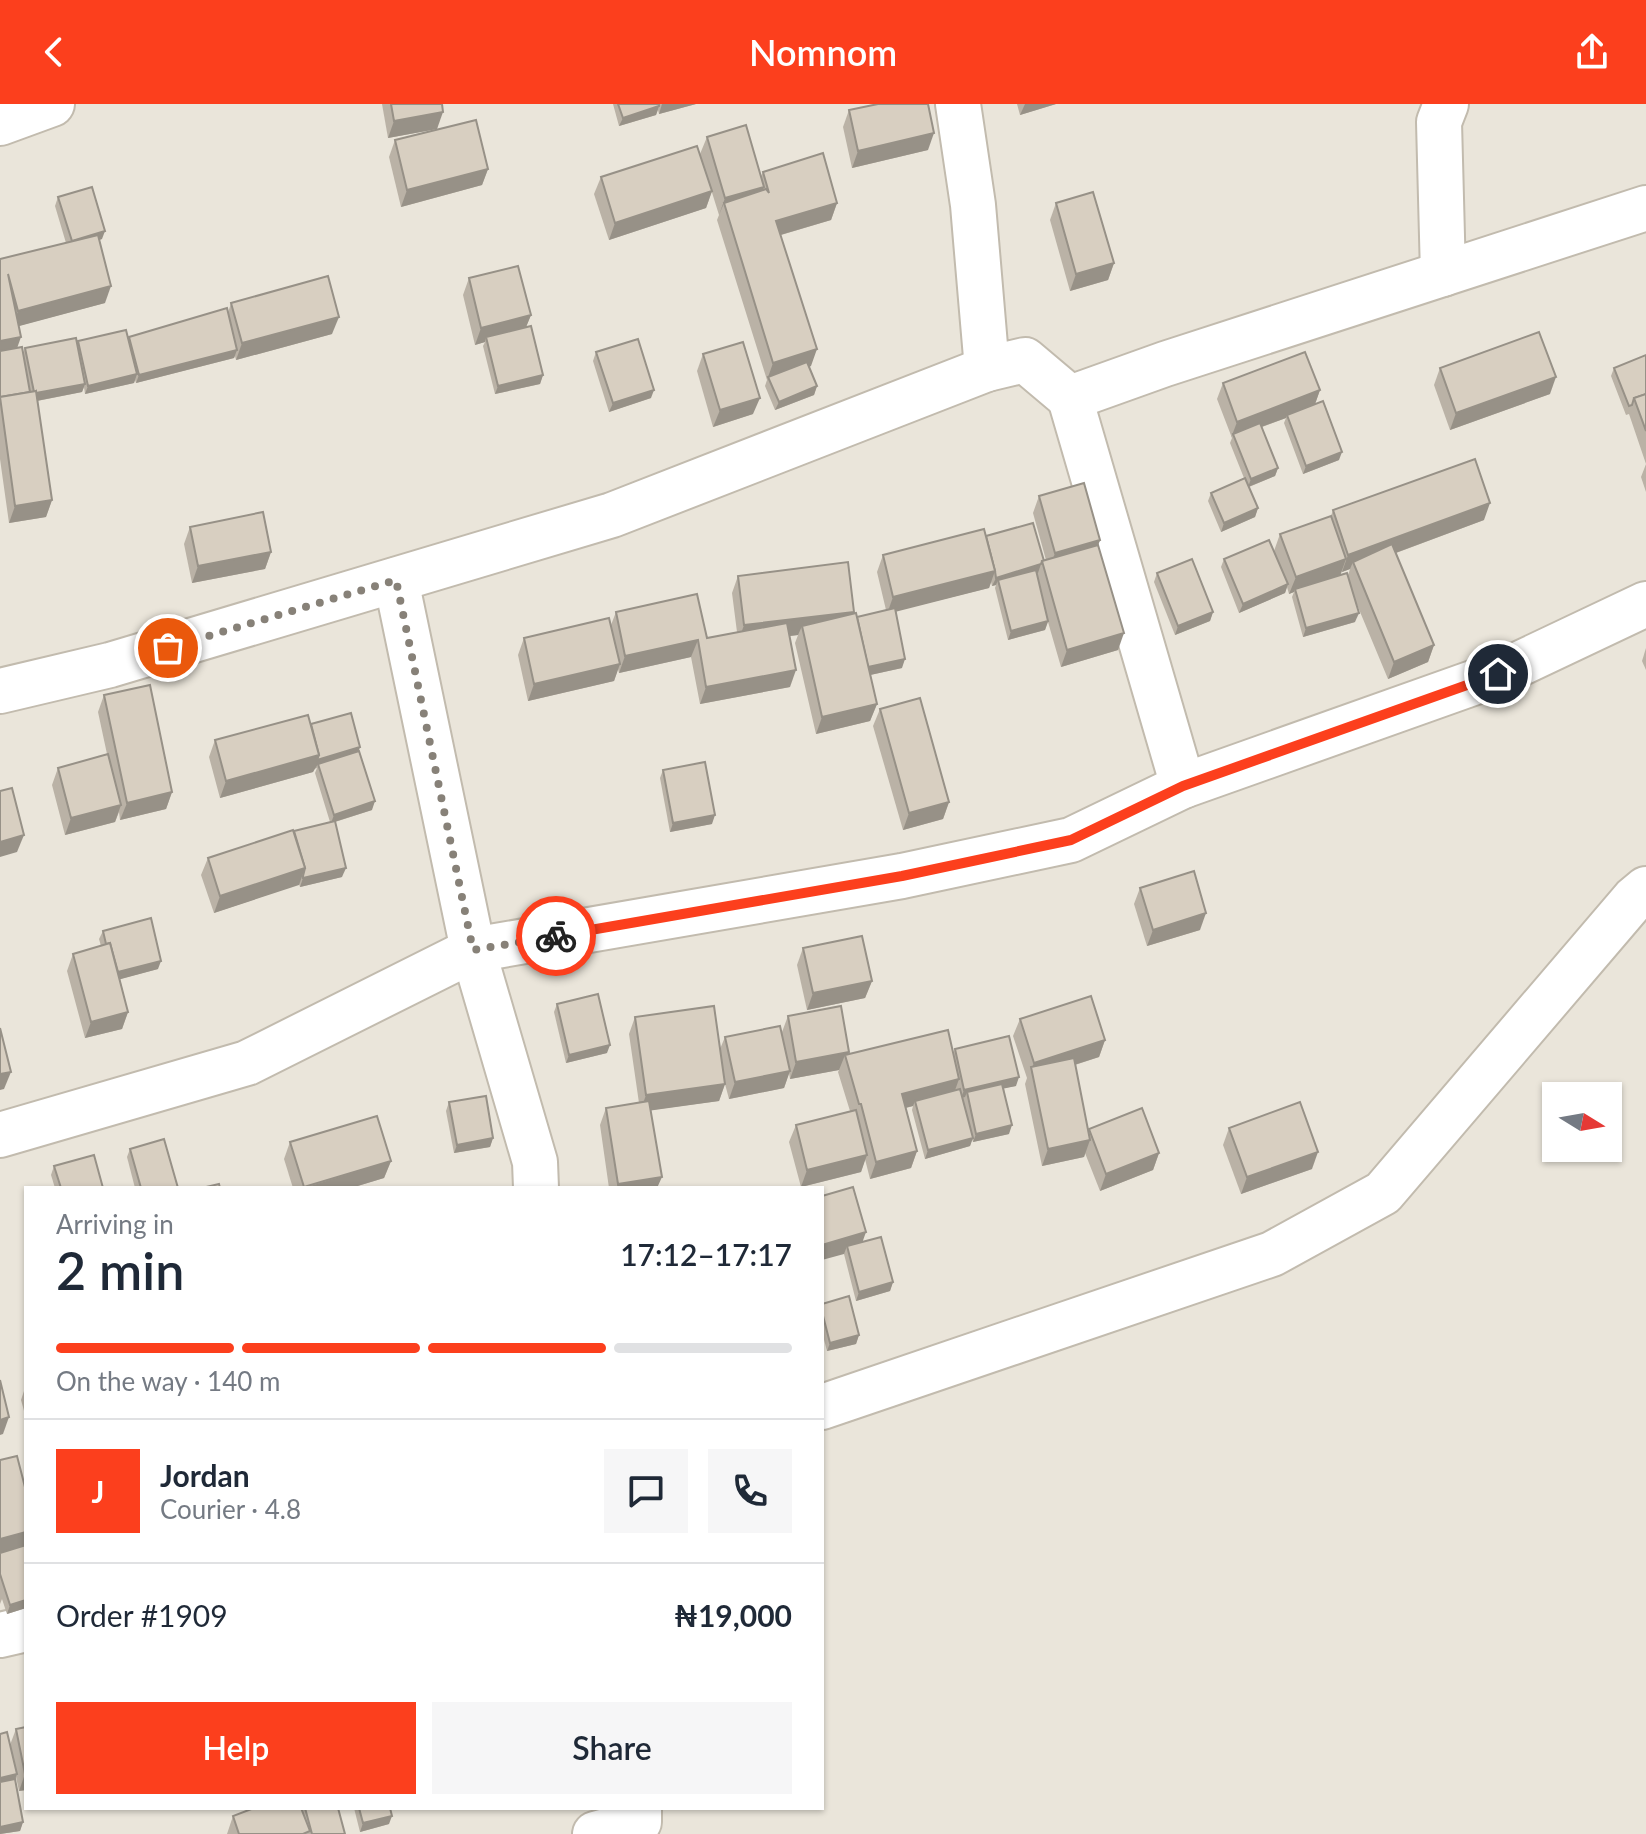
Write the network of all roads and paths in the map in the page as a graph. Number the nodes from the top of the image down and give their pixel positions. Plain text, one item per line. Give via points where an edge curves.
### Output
1 (52, 104) edge
2 (958, 104) edge
3 (1446, 104) edge
4 (0, 123) edge
5 (1646, 208) edge
6 (1443, 274) junction
7 (987, 369) junction
8 (1070, 398) junction
9 (396, 580) junction
10 (1646, 604) edge
11 (0, 691) edge
12 (1183, 786) junction
13 (1646, 889) edge
14 (473, 950) junction
15 (0, 1135) edge
16 (536, 1186) edge
17 (824, 1406) edge
18 (24, 1629) edge
19 (0, 1635) edge
20 (641, 1821) edge
21 (595, 1834) edge

1 - 4 street
2 - 7 street
3 - 6 street via 1439,122
5 - 6 street
6 - 8 street
7 - 8 street via 1025,360
7 - 9 street via 612,515
8 - 12 street
9 - 11 street via 110,665
9 - 14 street
10 - 12 street via 1498,674
12 - 14 street via 1071,840 902,876
13 - 17 street via 1383,1193 1272,1254
14 - 15 street via 247,1063
14 - 16 street via 535,1162
18 - 19 street
20 - 21 street

